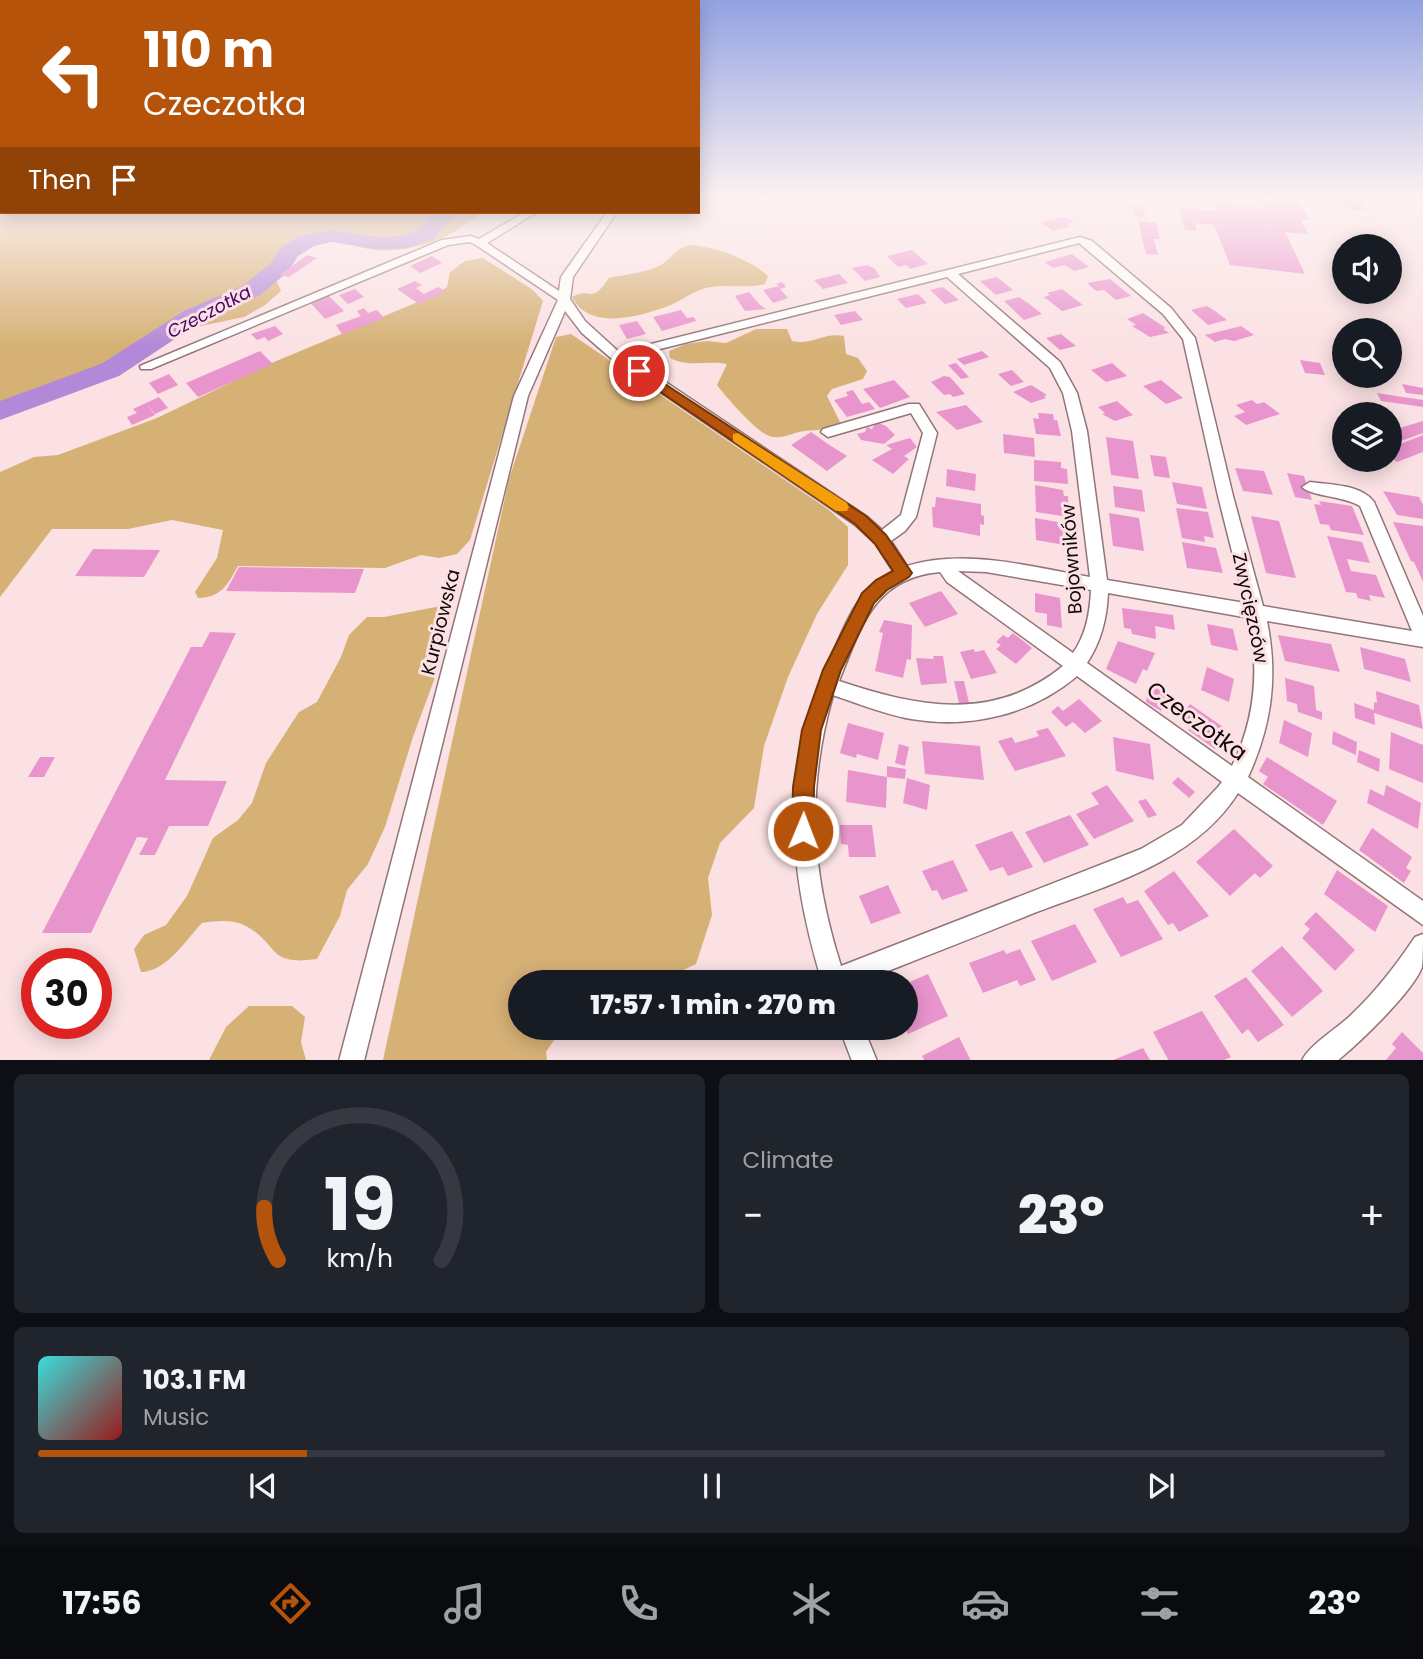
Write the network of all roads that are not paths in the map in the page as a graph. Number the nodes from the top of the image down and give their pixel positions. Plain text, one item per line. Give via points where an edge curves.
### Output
1 (433, 247) edge
2 (487, 247) edge
3 (587, 247) edge
4 (1051, 247) edge
5 (1093, 247) edge
6 (950, 273) junction
7 (564, 299) junction
8 (617, 356) junction
9 (146, 366) dead end
10 (828, 432) dead end
11 (1310, 488) dead end
12 (881, 539) junction
13 (944, 565) junction
14 (903, 573) junction
15 (1097, 584) junction
16 (1255, 611) junction
17 (1423, 638) edge
18 (1076, 665) junction
19 (827, 685) junction
20 (1235, 779) junction
21 (1423, 915) edge
22 (1423, 945) edge
23 (830, 970) edge
24 (862, 970) edge
25 (857, 1040) edge
26 (351, 1060) edge
27 (865, 1060) edge
28 (1314, 1060) edge

1 - 9 street
2 - 7 street
3 - 7 street, Kurpiowska via 567,276
4 - 6 street, Zwycięzców
5 - 16 street, Zwycięzców via 1167,311 1189,338
6 - 8 street
6 - 15 street, Bojowników via 1063,376 1082,441
7 - 8 street via 582,329
7 - 26 street, Kurpiowska via 521,396 506,449
8 - 12 street via 860,520
10 - 12 street via 914,407 930,433 908,517
11 - 17 street via 1350,493 1366,502
12 - 14 street
13 - 14 street
13 - 15 street via 986,566
13 - 18 street, Czeczotka via 953,577
14 - 19 street via 868,598
15 - 16 street
15 - 18 street, Bojowników via 1096,628
16 - 17 street
16 - 20 street, Zwycięzców via 1264,703 1254,742
18 - 19 street, Bojowników via 1038,695 971,713 906,709
18 - 20 street, Czeczotka
19 - 23 street via 809,745 803,831 817,928
20 - 21 street, Czeczotka
20 - 24 street, Zwycięzców via 1189,832 1157,852
22 - 28 street via 1379,1002
25 - 27 street

